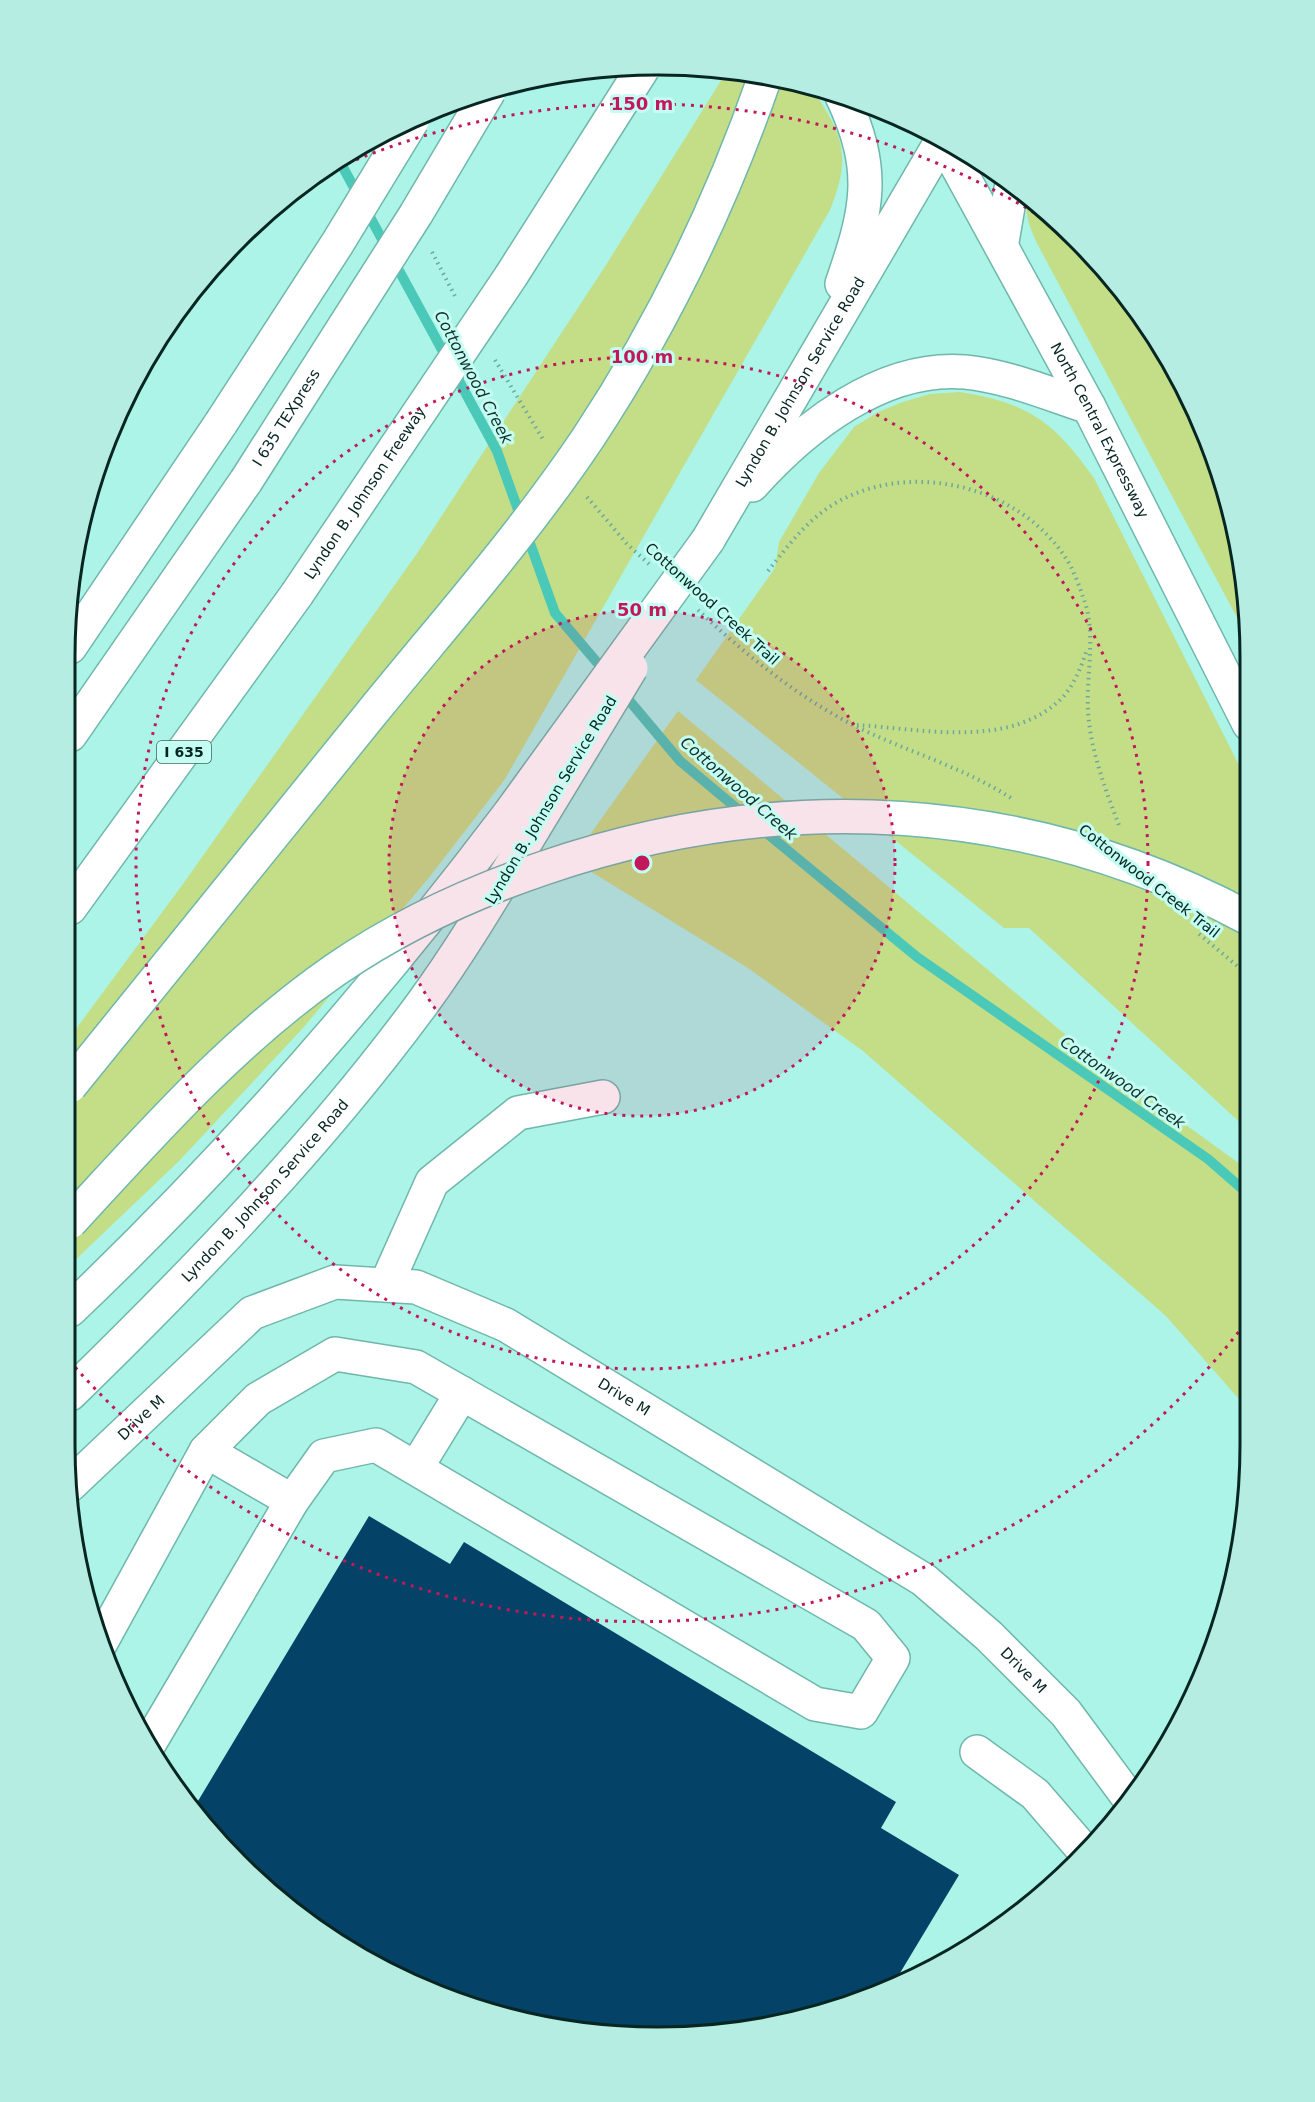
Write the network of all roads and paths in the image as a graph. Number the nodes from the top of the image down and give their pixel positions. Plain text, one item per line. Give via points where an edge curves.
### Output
1 (638, 76) edge
2 (762, 85) edge
3 (482, 102) edge
4 (846, 107) edge
5 (405, 133) edge
6 (939, 147) edge
7 (951, 154) edge
8 (1010, 194) edge
9 (429, 241) dead end
10 (1002, 243) junction
11 (458, 301) dead end
12 (490, 352) dead end
13 (812, 361) junction
14 (1089, 407) junction
15 (546, 444) dead end
16 (585, 495) dead end
17 (708, 540) junction
18 (652, 567) dead end
19 (768, 571) dead end
20 (693, 605) dead end
21 (75, 639) edge
22 (1088, 648) junction
23 (1240, 706) edge
24 (853, 725) junction
25 (75, 728) edge
26 (1020, 803) dead end
27 (522, 821) junction
28 (1121, 830) dead end
29 (75, 901) edge
30 (1240, 914) edge
31 (1196, 932) dead end
32 (1240, 968) edge
33 (75, 1080) edge
34 (603, 1097) dead end
35 (75, 1217) edge
36 (386, 1285) junction
37 (75, 1305) edge
38 (75, 1389) edge
39 (462, 1394) junction
40 (206, 1451) junction
41 (416, 1468) junction
42 (76, 1479) edge
43 (292, 1501) junction
44 (106, 1633) edge
45 (149, 1728) edge
46 (977, 1752) dead end
47 (1125, 1792) edge
48 (1079, 1845) edge

1 - 29 main road, Lyndon B. Johnson Freeway / I 635, bridge via 505,286 297,594
2 - 33 main road, bridge via 730,172 684,271 638,358 587,439 500,555
3 - 25 main road, I 635 TEXpress, bridge via 246,481
4 - 13 main road via 860,139 866,190 854,246
5 - 21 main road, bridge via 221,423
6 - 13 main road, Lyndon B. Johnson Service Road
7 - 10 main road, North Central Expressway
8 - 10 main road
9 - 11 path
10 - 14 main road, North Central Expressway
12 - 15 path
13 - 17 main road, Lyndon B. Johnson Service Road
14 - 17 main road via 964,372 916,375 891,382 837,412 782,456
14 - 23 main road, North Central Expressway
16 - 18 path, Cottonwood Creek Trail
17 - 27 main road, bridge
19 - 22 path via 808,522 836,503 870,489 906,482 956,484 995,499 1035,523 1067,560 1084,600 1089,623
20 - 24 path, Cottonwood Creek Trail via 782,681
22 - 24 path via 1079,673 1062,698 1029,722 988,731
22 - 28 path via 1088,712 1097,761
24 - 26 path, Cottonwood Creek Trail
27 - 37 main road via 427,921 289,1085
27 - 38 main road, Lyndon B. Johnson Service Road via 456,954 375,1065 223,1238
30 - 35 main road, bridge via 1179,885 1090,853 1011,832 907,818 764,818 687,829 608,847 452,904 334,971 216,1067
31 - 32 path, Cottonwood Creek Trail
34 - 36 main road via 518,1113 432,1182
36 - 42 main road, Drive M via 335,1282 252,1314
36 - 47 main road, Drive M via 416,1287 507,1324 924,1580 989,1636 1066,1713
39 - 40 main road via 416,1367 335,1354 258,1399
39 - 41 main road
39 - 41 main road via 866,1625 893,1658 861,1712 815,1704
40 - 43 main road
40 - 44 main road
41 - 43 main road via 376,1445 324,1456
43 - 45 main road
46 - 48 main road via 1035,1794

